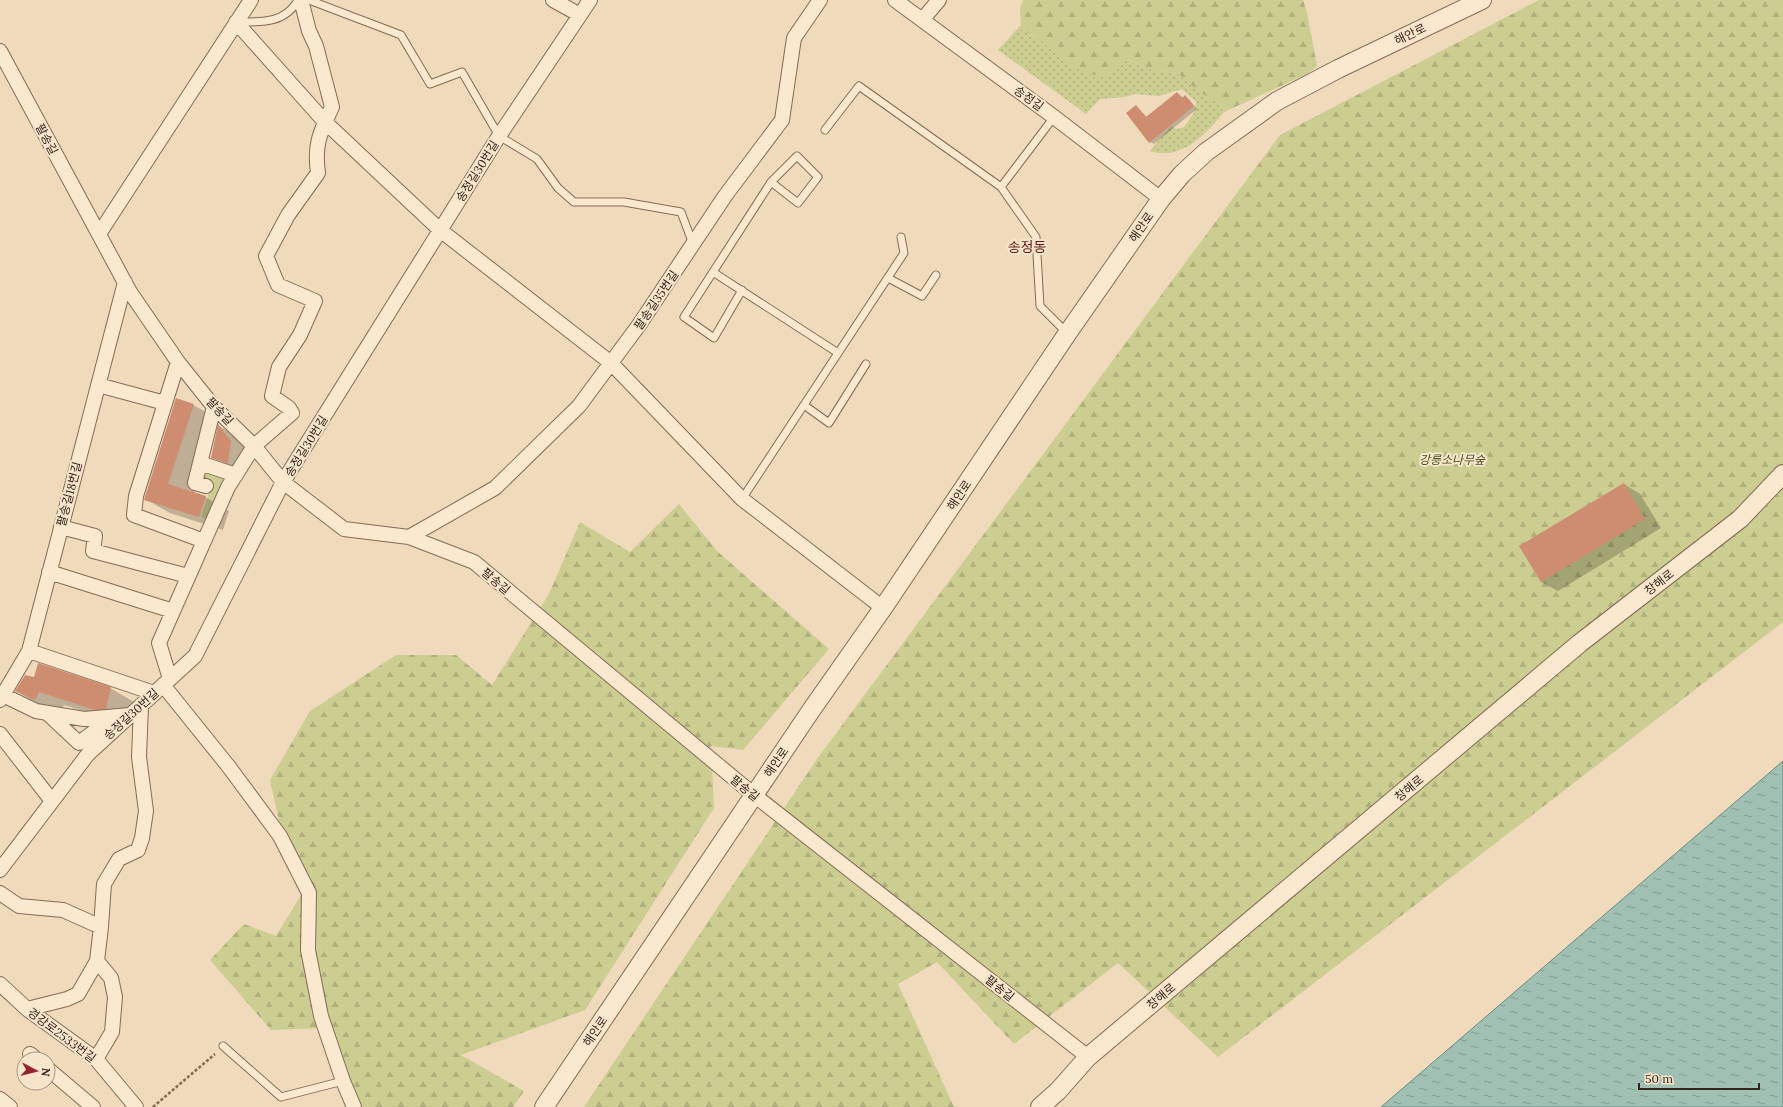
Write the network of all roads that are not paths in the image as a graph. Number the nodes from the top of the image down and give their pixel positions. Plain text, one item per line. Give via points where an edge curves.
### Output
1 (251, 0) edge
2 (299, 0) edge
3 (309, 0) edge
4 (553, 0) edge
5 (590, 0) edge
6 (820, 0) edge
7 (895, 0) edge
8 (939, 0) edge
9 (1482, 0) edge
10 (580, 15) junction
11 (922, 20) junction
12 (236, 22) junction
13 (0, 51) edge
14 (1054, 117) junction
15 (325, 122) junction
16 (825, 130) dead end
17 (499, 136) junction
18 (771, 182) junction
19 (1001, 187) junction
20 (1161, 199) junction
21 (440, 230) junction
22 (99, 234) junction
23 (901, 238) dead end
24 (693, 244) junction
25 (713, 272) junction
26 (936, 275) dead end
27 (888, 278) junction
28 (125, 282) junction
29 (742, 290) junction
30 (1067, 334) junction
31 (838, 353) junction
32 (178, 362) junction
33 (611, 363) junction
34 (866, 364) dead end
35 (98, 385) junction
36 (165, 403) junction
37 (804, 405) junction
38 (214, 407) junction
39 (254, 446) junction
40 (200, 463) junction
41 (1783, 474) edge
42 (236, 475) junction
43 (283, 482) junction
44 (206, 486) dead end
45 (742, 499) junction
46 (61, 527) junction
47 (409, 537) junction
48 (204, 541) junction
49 (49, 572) junction
50 (188, 576) junction
51 (882, 608) junction
52 (173, 611) junction
53 (29, 651) junction
54 (162, 686) junction
55 (1, 698) edge
56 (141, 705) junction
57 (47, 712) junction
58 (130, 716) junction
59 (113, 717) junction
60 (0, 734) edge
61 (754, 795) junction
62 (52, 801) junction
63 (0, 870) edge
64 (0, 893) edge
65 (101, 927) junction
66 (97, 961) junction
67 (0, 984) edge
68 (27, 1009) junction
69 (223, 1046) road end
70 (1088, 1057) junction
71 (96, 1059) junction
72 (56, 1076) edge
73 (342, 1080) junction
74 (0, 1099) edge
75 (10, 1107) edge
76 (93, 1107) edge
77 (136, 1107) edge
78 (354, 1107) edge
79 (544, 1107) edge
80 (1040, 1107) edge

1 - 12 street
2 - 12 lane via 293,9 270,22
2 - 15 street via 316,46 332,107
3 - 17 lane via 401,35 430,84 462,72
4 - 10 street
5 - 10 street, 송정길30번길
6 - 24 street, 팔송길35번길 via 794,38 782,120
7 - 11 street, 송정길
8 - 11 street
9 - 20 street, 해안로 via 1338,69 1277,102 1206,152 1182,174
10 - 17 street, 송정길30번길
11 - 14 street, 송정길
12 - 15 street
12 - 22 street
13 - 22 street, 팔송길
14 - 19 lane
14 - 20 street, 송정길
15 - 21 street
15 - 39 street via 320,131 315,154 318,173 288,215 266,256 278,284 315,301 300,335 279,367 272,396 289,408 292,414
16 - 19 lane via 859,86
17 - 21 street, 송정길30번길
17 - 24 lane via 537,159 558,188 574,202 624,202 681,212
18 - 18 lane via 798,203 818,177 797,156
18 - 25 lane
19 - 30 lane via 1036,237 1040,306
20 - 30 street, 해안로
21 - 33 street
21 - 43 street, 송정길30번길
22 - 28 street, 팔송길
23 - 27 lane via 904,253
24 - 33 street, 팔송길35번길
25 - 29 lane
25 - 29 lane via 684,317 714,338
26 - 27 lane via 922,296
27 - 31 lane
28 - 32 street, 팔송길
28 - 35 street, 팔송길18번길
29 - 31 lane
30 - 51 street, 해안로
31 - 37 lane
32 - 36 street
32 - 38 street, 팔송길
33 - 45 street
33 - 47 street, 팔송길35번길 via 579,406 495,488
34 - 37 lane via 829,423
35 - 36 street
35 - 46 street, 팔송길18번길
36 - 48 street via 136,496 134,515
37 - 45 lane
38 - 39 street, 팔송길
38 - 40 street
39 - 42 street
39 - 43 street, 팔송길
40 - 42 street
40 - 44 street via 195,483
41 - 70 street, 창해로 via 1740,519 1580,643
42 - 48 street
43 - 47 street, 팔송길 via 344,529
43 - 54 street, 송정길30번길 via 195,656
45 - 51 street
46 - 49 street, 팔송길18번길
46 - 50 street via 96,536 93,550
47 - 61 street, 팔송길 via 474,562
48 - 50 street
49 - 52 street
49 - 53 street, 팔송길18번길
50 - 52 street
51 - 61 street, 해안로
52 - 54 street via 158,644
53 - 54 street
53 - 55 street, 팔송길18번길
54 - 56 street, 송정길30번길
54 - 73 street via 280,836 309,893 308,950 320,1016
55 - 57 street via 36,711
56 - 58 street, 송정길30번길
56 - 65 street via 139,757 146,811 142,838 138,850 119,859 104,884
57 - 59 street via 84,719
57 - 59 street via 79,743
58 - 59 street
58 - 62 street, 송정길30번길 via 88,754
60 - 62 street
61 - 70 street, 팔송길
61 - 79 street, 해안로
62 - 63 street, 송정길30번길
64 - 65 street via 19,906 63,910
65 - 66 street
66 - 68 street via 78,994
66 - 71 street via 111,978 115,997 112,1032
67 - 68 street, 경강로2533번길
68 - 71 street, 경강로2533번길
69 - 73 lane via 281,1097
70 - 80 street, 창해로
71 - 77 street, 경강로2533번길
72 - 76 street
73 - 78 street
74 - 75 street

